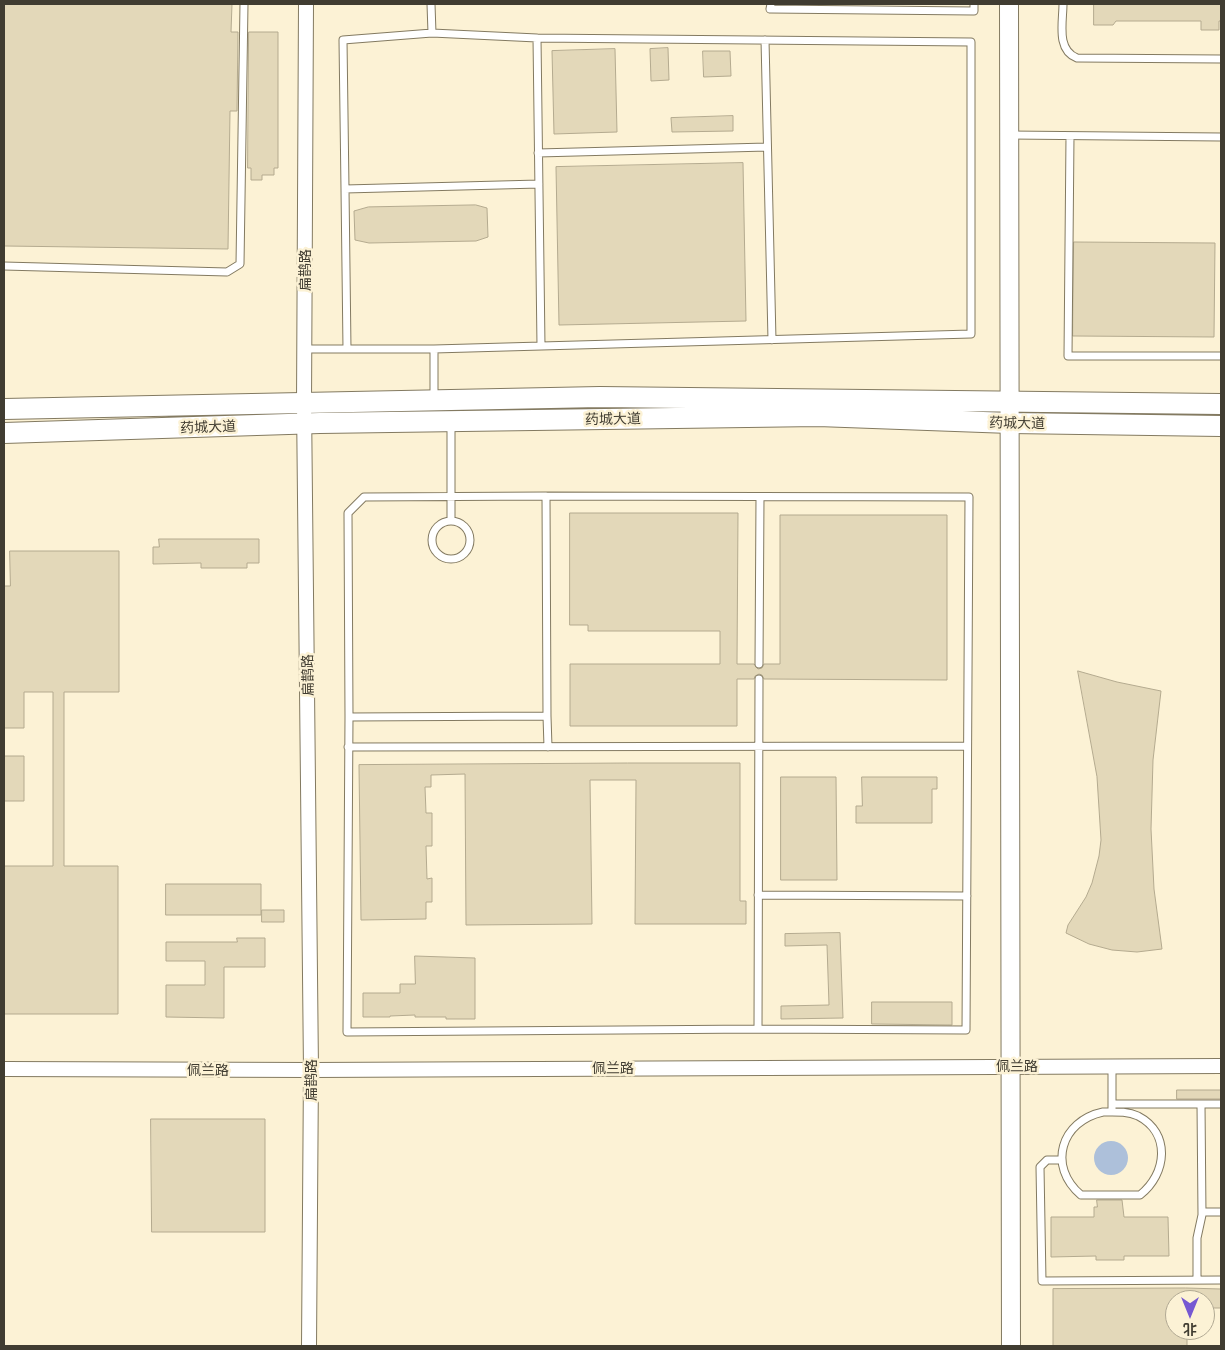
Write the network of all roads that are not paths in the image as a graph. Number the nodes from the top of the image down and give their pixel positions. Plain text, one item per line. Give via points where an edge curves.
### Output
1 (244, 4) edge
2 (306, 4) edge
3 (430, 4) edge
4 (770, 4) edge
5 (974, 4) edge
6 (1009, 4) edge
7 (1063, 4) edge
8 (432, 33) junction
9 (536, 38) junction
10 (765, 40) junction
11 (1221, 59) edge
12 (1010, 135) junction
13 (1070, 136) junction
14 (1221, 137) edge
15 (767, 148) junction
16 (538, 153) junction
17 (539, 184) junction
18 (345, 188) junction
19 (4, 266) edge
20 (772, 340) junction
21 (541, 346) junction
22 (305, 349) junction
23 (346, 349) junction
24 (434, 349) junction
25 (1221, 356) edge
26 (434, 401) junction
27 (1010, 402) junction
28 (304, 403) junction
29 (1221, 404) edge
30 (4, 409) edge
31 (450, 422) junction
32 (1010, 423) junction
33 (305, 424) junction
34 (1221, 426) edge
35 (4, 432) edge
36 (546, 496) junction
37 (760, 497) junction
38 (451, 498) junction
39 (451, 521) junction
40 (759, 664) dead end
41 (759, 679) dead end
42 (547, 716) junction
43 (349, 717) junction
44 (967, 746) junction
45 (348, 747) junction
46 (548, 747) junction
47 (759, 747) junction
48 (758, 895) junction
49 (967, 896) junction
50 (758, 1029) junction
51 (1011, 1066) junction
52 (1112, 1066) junction
53 (1221, 1066) edge
54 (4, 1069) edge
55 (311, 1070) junction
56 (1201, 1104) junction
57 (1221, 1104) edge
58 (1112, 1108) junction
59 (1062, 1160) junction
60 (1202, 1212) junction
61 (1221, 1212) edge
62 (1197, 1280) junction
63 (1221, 1280) edge
64 (308, 1346) edge
65 (1011, 1346) edge

1 - 19 lane via 240,264 227,272
2 - 22 street, 扁鹊路
3 - 8 lane
4 - 5 lane via 770,9 974,11
6 - 12 street
7 - 11 lane via 1063,45 1077,58
8 - 9 lane
8 - 18 lane via 343,40
9 - 10 lane
9 - 16 lane
10 - 15 lane
10 - 20 lane via 971,42 971,334
12 - 13 lane
12 - 27 street
13 - 14 lane
13 - 25 lane via 1068,356
15 - 16 lane
15 - 20 lane
16 - 17 lane
17 - 18 lane
17 - 21 lane
18 - 23 lane
20 - 21 lane
21 - 24 lane
22 - 23 lane
22 - 28 street, 扁鹊路
23 - 24 lane
24 - 26 lane
26 - 27 main road, 药城大道 via 600,397
26 - 28 main road, 药城大道
27 - 29 main road, 药城大道
27 - 32 street
28 - 30 main road, 药城大道
28 - 33 street, 扁鹊路
31 - 32 main road, 药城大道 via 818,416
31 - 33 main road, 药城大道
31 - 38 lane
32 - 34 main road, 药城大道
32 - 51 street
33 - 35 main road, 药城大道
33 - 55 street, 扁鹊路
36 - 37 lane
36 - 38 lane
36 - 42 lane
37 - 40 lane
37 - 44 lane via 968,498
38 - 39 lane
38 - 43 lane via 364,498 348,512
39 - 39 lane via 435,529 432,540 435,552 451,560 462,556 470,540 462,525
41 - 47 lane
42 - 43 lane
42 - 46 lane
43 - 45 lane
44 - 47 lane
44 - 49 lane
45 - 46 lane
45 - 50 lane via 347,1032
46 - 47 lane
47 - 48 lane
48 - 49 lane
48 - 50 lane
49 - 50 lane via 966,1030
51 - 52 street, 佩兰路
51 - 55 street, 佩兰路
51 - 65 street
52 - 53 street, 佩兰路
52 - 58 lane
54 - 55 street, 佩兰路
55 - 64 street, 扁鹊路
56 - 57 lane
56 - 58 lane
56 - 60 lane
58 - 59 lane via 1079,1122 1068,1135
58 - 59 lane via 1138,1116 1157,1135 1162,1161 1147,1190 1140,1194 1082,1195 1066,1176
59 - 62 lane via 1048,1160 1040,1168 1042,1281
60 - 61 lane
60 - 62 lane via 1197,1238
62 - 63 lane

